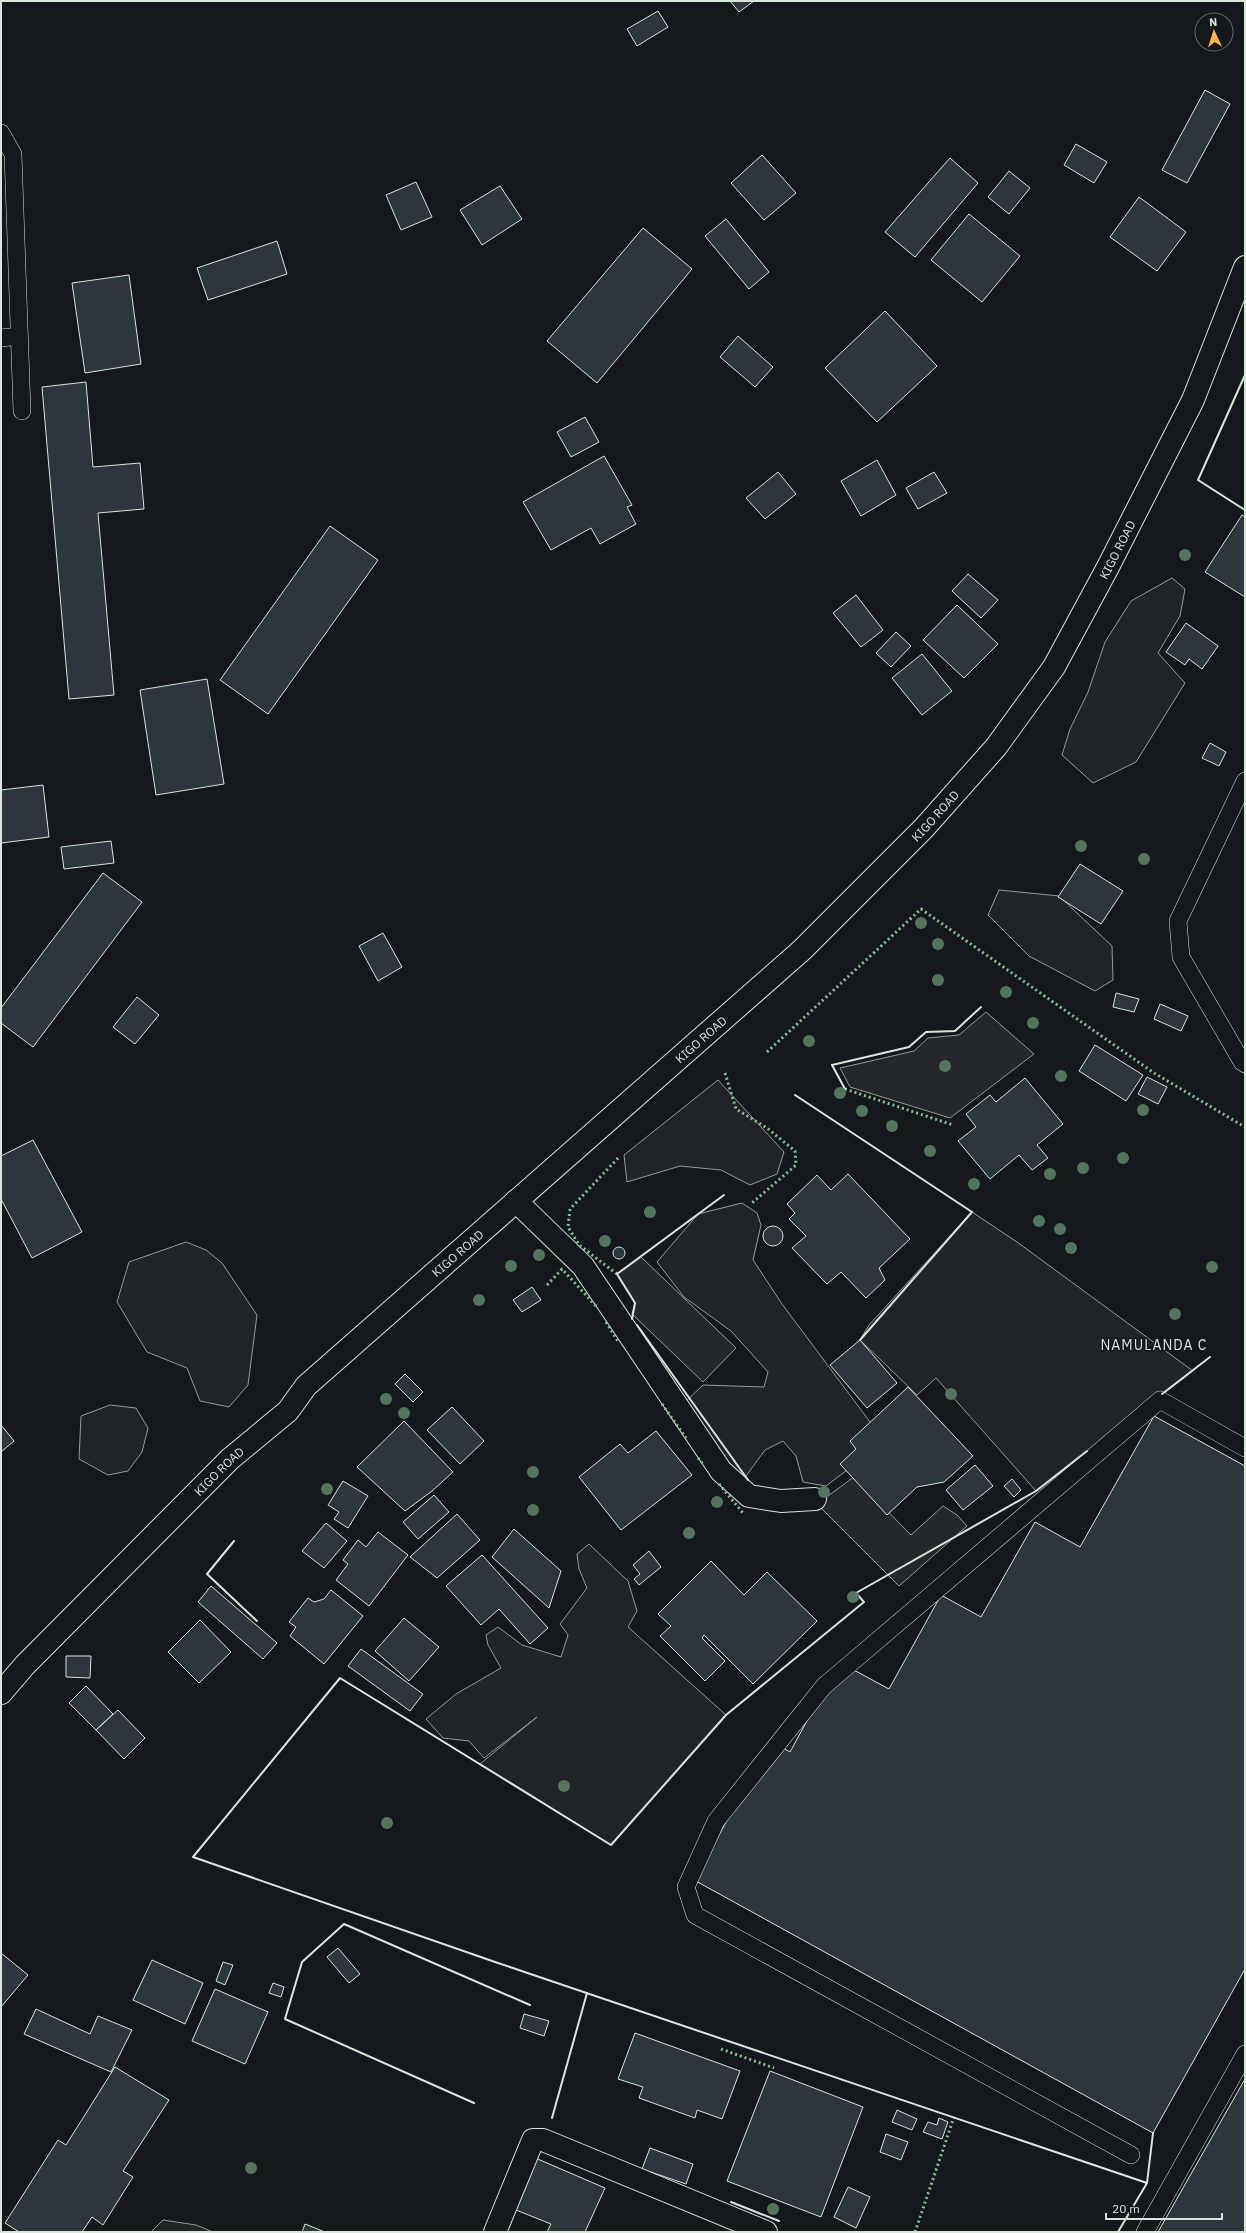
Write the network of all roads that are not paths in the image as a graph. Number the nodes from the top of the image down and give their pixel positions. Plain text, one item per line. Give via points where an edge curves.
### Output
1 (1, 133) edge
2 (1245, 267) edge
3 (19, 336) junction
4 (1, 338) edge
5 (22, 411) dead end
6 (1245, 781) edge
7 (1245, 1064) edge
8 (516, 1202) junction
9 (1245, 1448) edge
10 (815, 1500) dead end
11 (1, 1693) edge
12 (1245, 2054) edge
13 (1130, 2155) dead end
14 (495, 2232) edge
15 (766, 2232) edge
16 (1145, 2232) edge

1 - 3 lane via 13,154
2 - 8 street, KIGO ROAD via 1193,400 1108,567 1054,667 996,746 924,828 808,945
3 - 4 lane
3 - 5 lane
6 - 7 lane via 1178,921 1181,957
8 - 10 street via 583,1266 721,1471 748,1496 780,1501
8 - 11 street, KIGO ROAD via 306,1386 288,1411 230,1459
9 - 13 lane via 1160,1400 824,1686 716,1821 686,1887 695,1915
12 - 16 lane
14 - 15 street via 533,2140 544,2140

